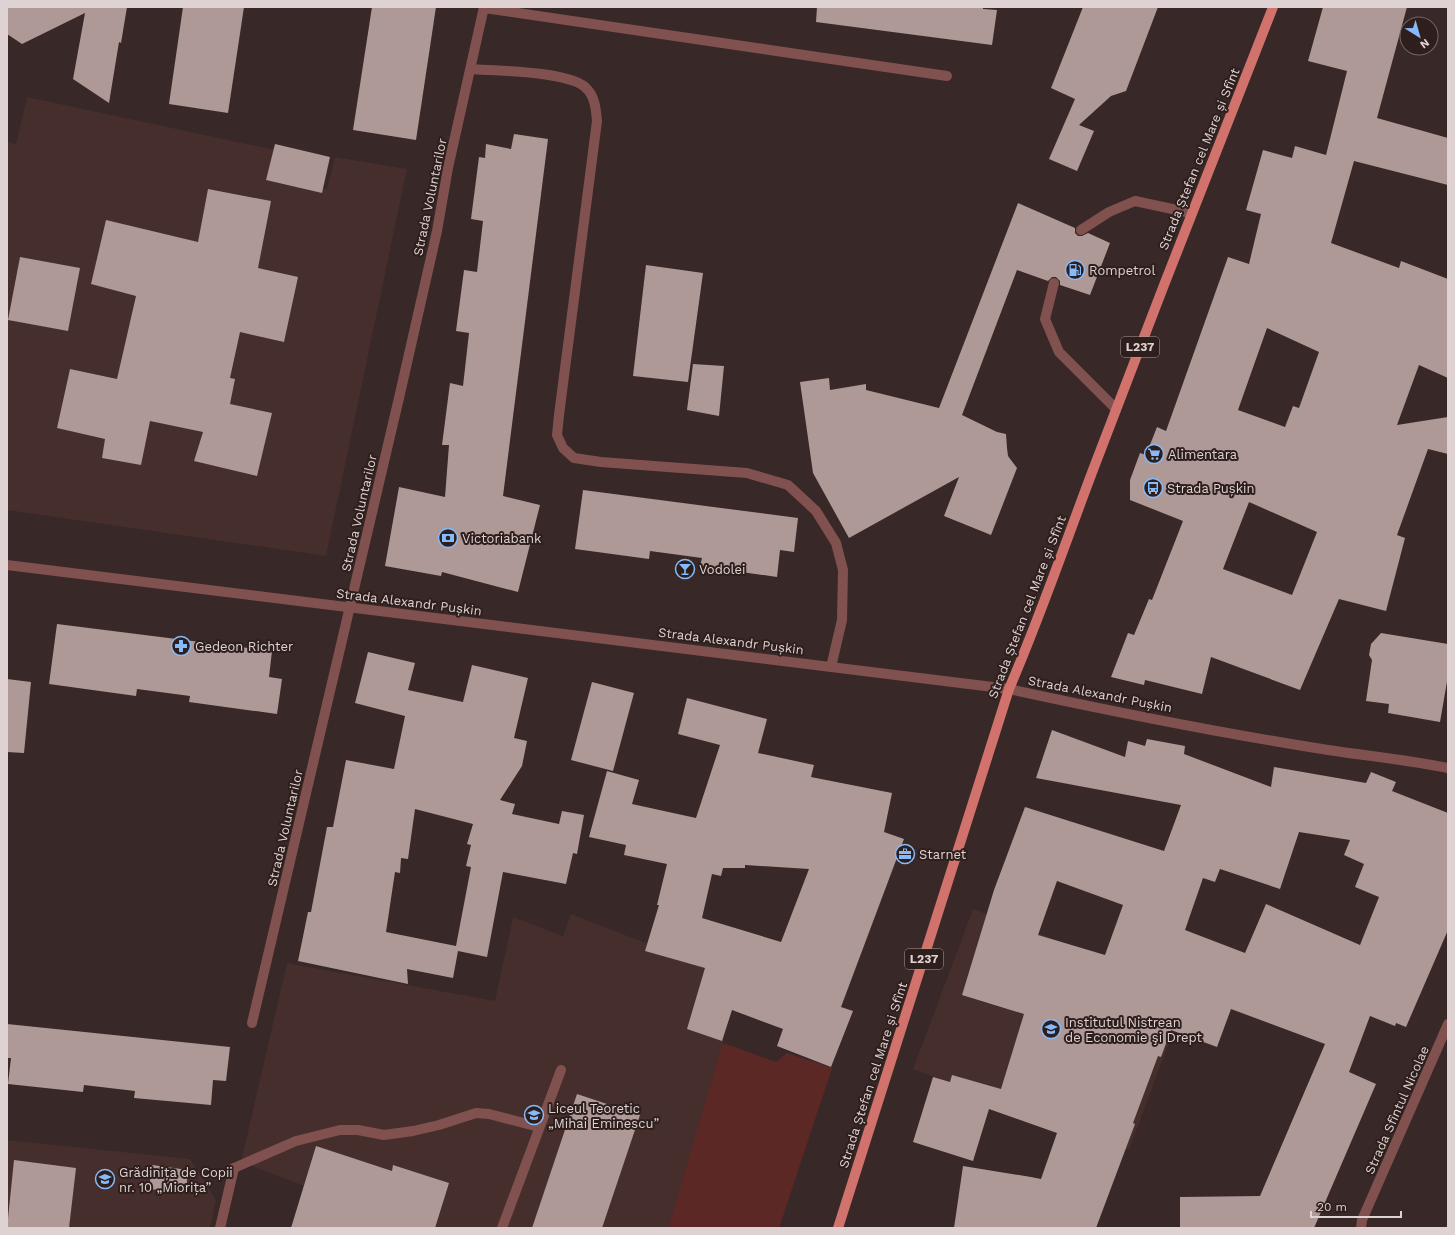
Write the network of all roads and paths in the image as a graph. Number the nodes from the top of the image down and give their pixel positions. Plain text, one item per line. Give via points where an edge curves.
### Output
1 (1273, 7) edge
2 (484, 8) edge
3 (471, 69) junction
4 (947, 76) dead end
5 (1191, 214) junction
6 (1081, 230) dead end
7 (1054, 283) dead end
8 (1116, 409) junction
9 (7, 565) edge
10 (350, 608) junction
11 (831, 667) junction
12 (1009, 689) junction
13 (1448, 768) edge
14 (252, 1023) dead end
15 (1448, 1024) edge
16 (561, 1070) dead end
17 (540, 1127) junction
18 (220, 1228) edge
19 (502, 1228) edge
20 (838, 1228) edge
21 (1361, 1228) edge

1 - 5 main road, Strada Ștefan cel Mare și Sfînt / L237
2 - 3 street, Strada Voluntarilor
2 - 4 street
3 - 10 street, Strada Voluntarilor via 448,168 437,231
3 - 11 street via 554,75 575,80 587,89 595,105 596,126 557,435 563,448 574,458 748,473 788,485 816,511 836,543 843,570 842,620
5 - 6 street via 1135,201 1108,212
5 - 8 main road, Strada Ștefan cel Mare și Sfînt / L237
7 - 8 street via 1045,319 1059,352
8 - 12 main road, Strada Ștefan cel Mare și Sfînt / L237
9 - 10 street, Strada Alexandr Pușkin
10 - 11 street, Strada Alexandr Pușkin
10 - 14 street, Strada Voluntarilor
11 - 12 street, Strada Alexandr Pușkin
12 - 13 street, Strada Alexandr Pușkin via 1328,750 1422,762
12 - 20 main road, Strada Ștefan cel Mare și Sfînt / L237
15 - 21 street, Strada Sfîntul Nicolae via 1362,1220
16 - 17 street
17 - 18 street via 476,1113 413,1131 384,1135 358,1130 340,1130 296,1141 234,1168
17 - 19 street

